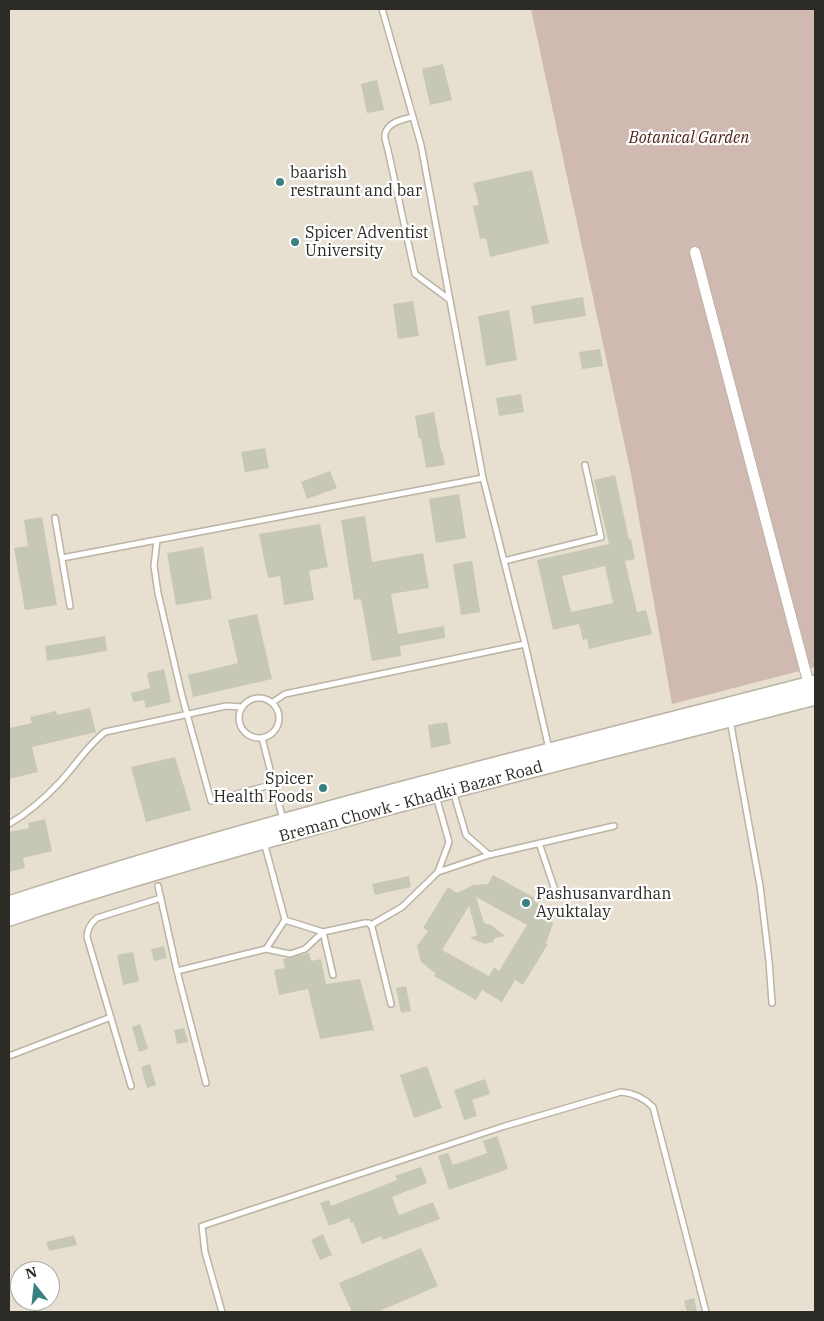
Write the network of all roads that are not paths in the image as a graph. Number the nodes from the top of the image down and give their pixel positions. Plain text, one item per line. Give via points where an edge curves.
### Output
1 (382, 9) edge
2 (413, 117) junction
3 (695, 252) dead end
4 (450, 300) junction
5 (585, 465) dead end
6 (484, 478) junction
7 (55, 518) dead end
8 (157, 540) junction
9 (62, 558) junction
10 (504, 561) junction
11 (70, 606) dead end
12 (525, 644) junction
13 (813, 688) edge
14 (273, 702) junction
15 (242, 707) junction
16 (188, 714) junction
17 (729, 719) junction
18 (262, 738) junction
19 (550, 752) junction
20 (274, 784) junction
21 (452, 791) junction
22 (436, 795) junction
23 (9, 824) edge
24 (614, 826) dead end
25 (286, 828) junction
26 (264, 841) junction
27 (539, 844) junction
28 (489, 856) junction
29 (438, 872) junction
30 (158, 886) dead end
31 (557, 896) dead end
32 (161, 898) junction
33 (9, 904) edge
34 (9, 918) edge
35 (285, 920) junction
36 (371, 925) junction
37 (323, 932) junction
38 (266, 949) junction
39 (176, 971) junction
40 (333, 975) dead end
41 (772, 1003) dead end
42 (391, 1004) dead end
43 (110, 1017) junction
44 (9, 1056) edge
45 (206, 1082) dead end
46 (131, 1086) dead end
47 (222, 1312) edge
48 (706, 1312) edge

1 - 2 lane
2 - 4 lane
2 - 4 lane via 390,126 385,134 388,150 415,274
3 - 13 street
4 - 6 lane
5 - 10 lane via 601,538
6 - 8 lane
6 - 10 lane
7 - 9 lane
8 - 9 lane
8 - 16 lane via 154,566 158,593
9 - 11 lane
10 - 12 lane
12 - 14 lane via 285,694
12 - 19 lane
13 - 17 main road, Breman Chowk - Khadki Bazar Road
13 - 19 main road, Breman Chowk - Khadki Bazar Road
14 - 15 lane via 256,698
14 - 18 lane via 279,712 279,724 273,733
15 - 16 lane via 226,706
15 - 18 lane via 238,718 242,729 251,737
16 - 20 lane via 210,801
16 - 23 lane via 105,732 60,782 23,816
17 - 21 main road, Breman Chowk - Khadki Bazar Road
17 - 41 lane via 760,886
18 - 20 lane
19 - 25 main road, Breman Chowk - Khadki Bazar Road
20 - 25 lane
21 - 22 main road, Breman Chowk - Khadki Bazar Road
21 - 28 lane via 466,835
22 - 25 main road, Breman Chowk - Khadki Bazar Road
22 - 29 lane via 449,842
24 - 27 lane
25 - 26 main road, Breman Chowk - Khadki Bazar Road
25 - 33 main road, Breman Chowk - Khadki Bazar Road via 75,882
26 - 34 main road, Breman Chowk - Khadki Bazar Road
26 - 35 lane
27 - 28 lane
27 - 31 lane
28 - 29 lane
29 - 36 lane via 402,907
30 - 32 lane
32 - 39 lane
32 - 43 lane via 97,918 89,926 87,937
35 - 37 lane
35 - 38 lane
36 - 37 lane via 365,923
36 - 42 lane
37 - 38 lane via 305,948 290,954
37 - 40 lane
38 - 39 lane
39 - 45 lane
43 - 44 lane
43 - 46 lane
47 - 48 lane via 205,1252 202,1226 505,1126 621,1092 639,1096 653,1107

